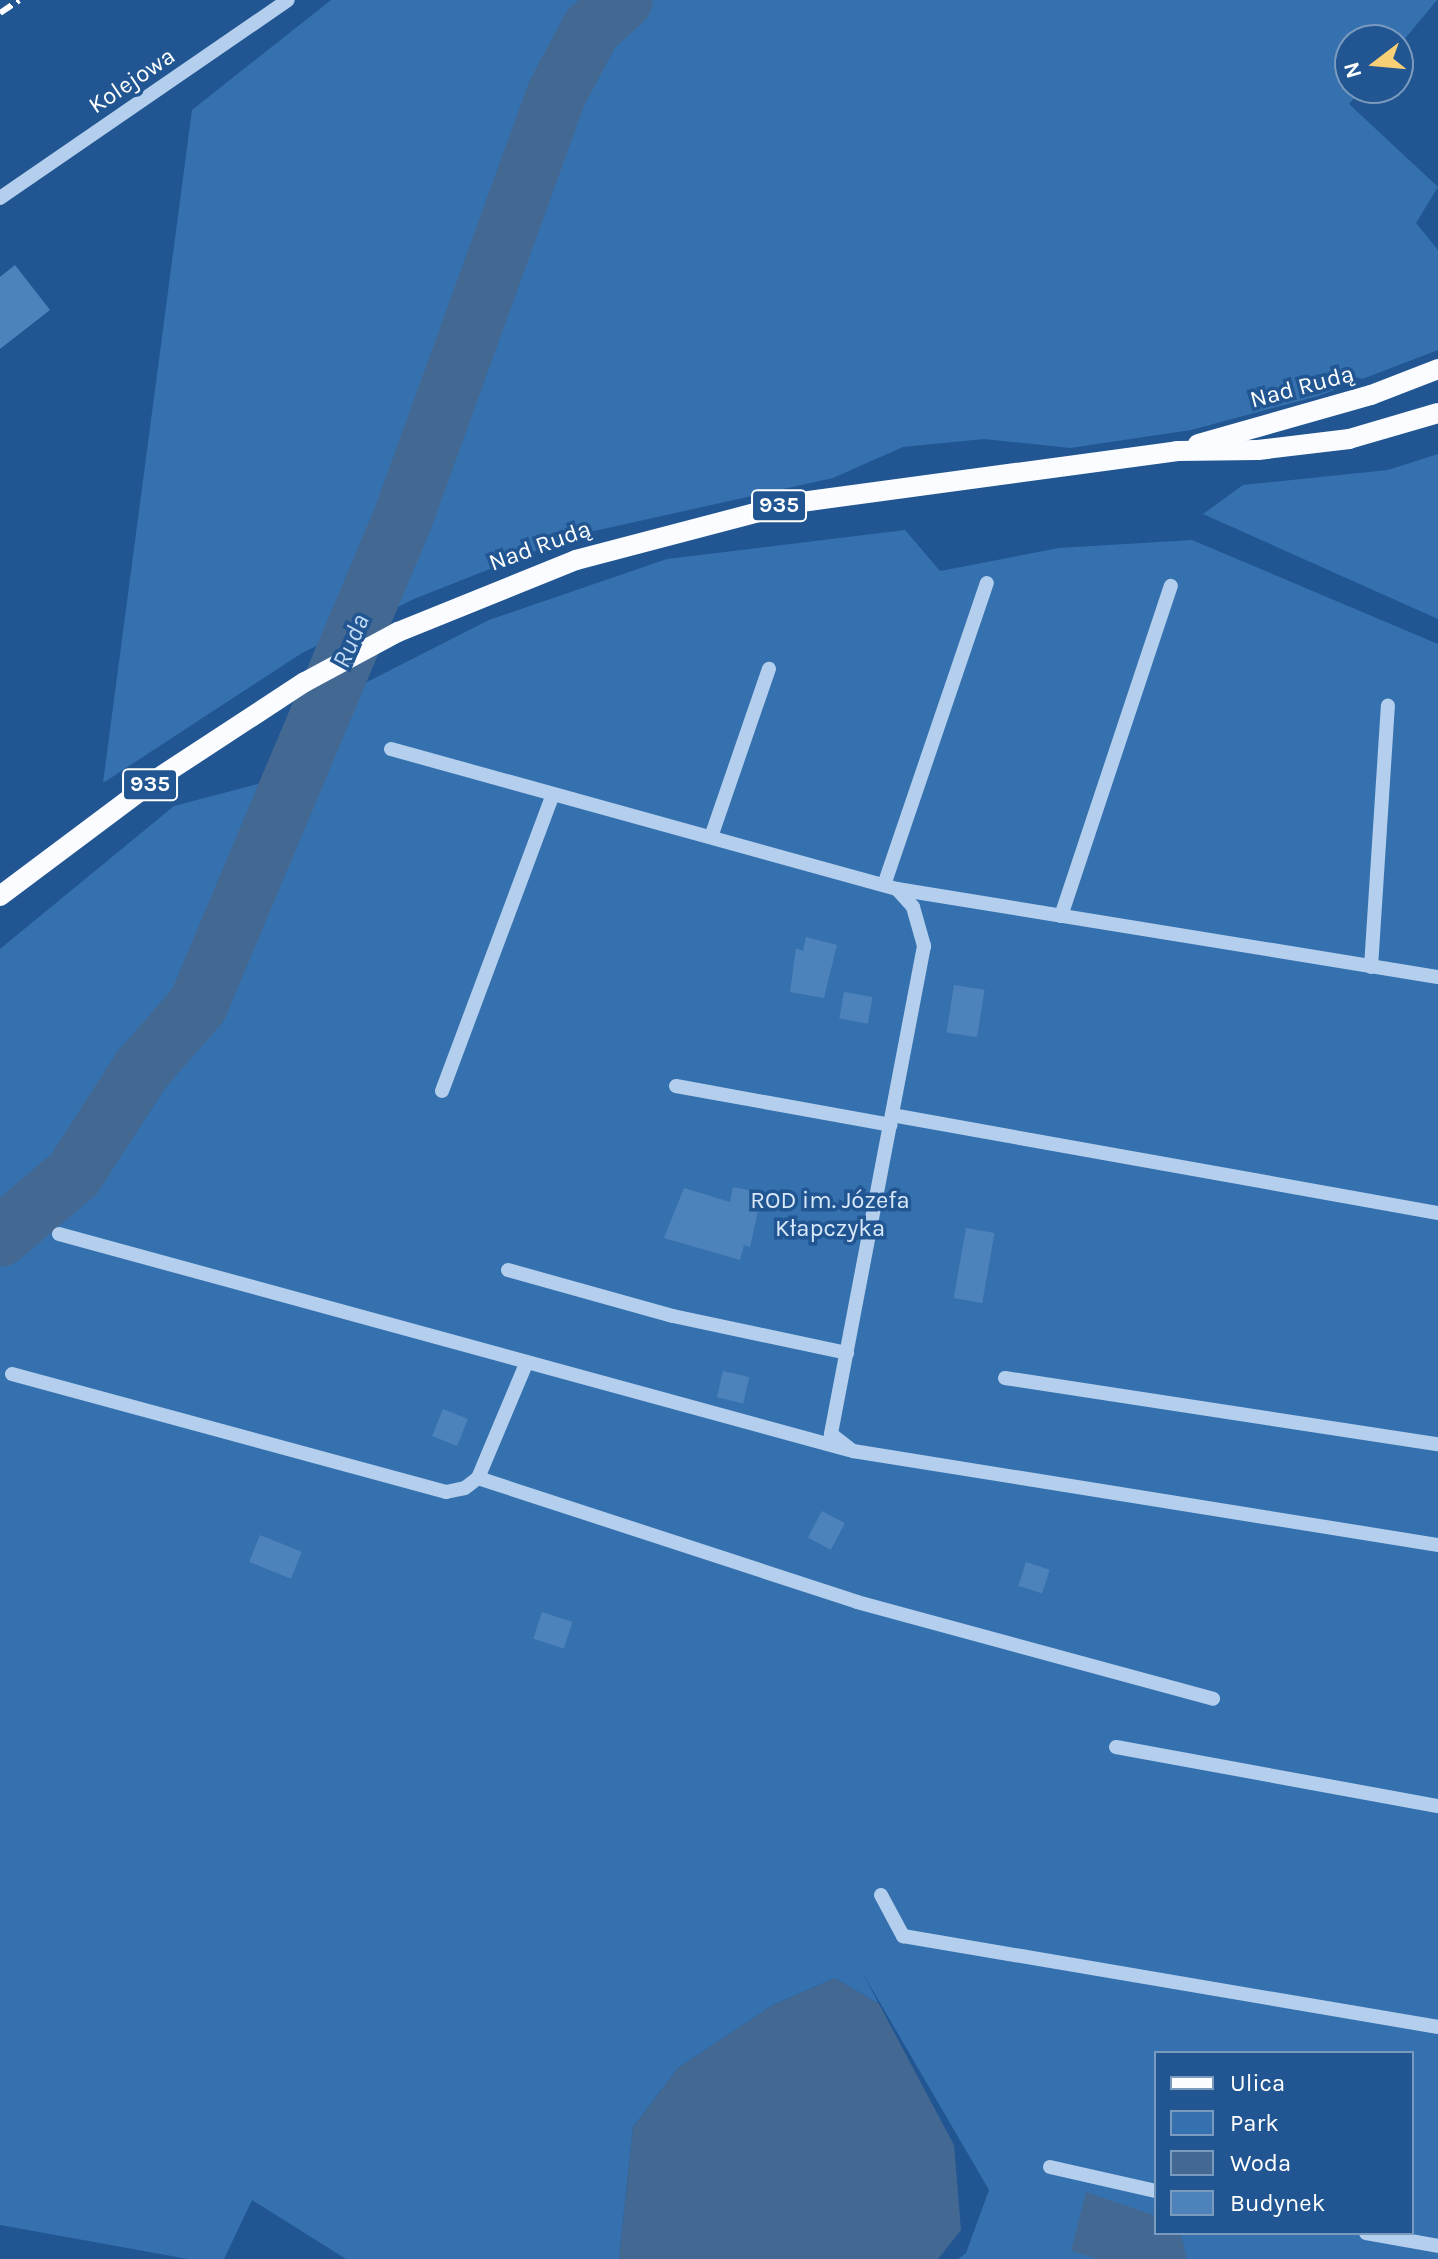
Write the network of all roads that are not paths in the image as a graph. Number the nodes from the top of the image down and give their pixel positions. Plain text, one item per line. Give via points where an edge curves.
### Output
1 (288, 0) edge
2 (0, 198) edge
3 (1438, 369) edge
4 (1438, 413) edge
5 (1177, 451) junction
6 (987, 583) dead end
7 (1171, 586) dead end
8 (769, 669) dead end
9 (1388, 706) dead end
10 (391, 749) dead end
11 (553, 794) junction
12 (711, 837) junction
13 (890, 887) junction
14 (0, 896) edge
15 (1061, 916) junction
16 (1371, 967) junction
17 (1438, 977) edge
18 (676, 1086) dead end
19 (442, 1091) dead end
20 (891, 1120) junction
21 (1438, 1213) edge
22 (59, 1234) dead end
23 (508, 1270) dead end
24 (847, 1353) junction
25 (526, 1364) junction
26 (12, 1374) dead end
27 (1005, 1378) dead end
28 (1438, 1444) edge
29 (853, 1451) junction
30 (478, 1478) junction
31 (1438, 1545) edge
32 (1213, 1699) dead end
33 (1116, 1747) dead end
34 (1438, 1806) edge
35 (881, 1895) dead end
36 (1438, 2027) edge
37 (1050, 2167) dead end
38 (1154, 2191) edge
39 (1377, 2235) edge
40 (1438, 2246) edge

1 - 2 street, Kolejowa
3 - 5 main road, Nad Rudą / 935 via 1371,395
4 - 5 main road, Nad Rudą / 935 via 1349,439 1258,450
5 - 14 main road, Nad Rudą / 935 via 794,503 576,560 398,632 305,682 155,780
6 - 13 street
7 - 15 street
8 - 12 street
9 - 16 street
10 - 11 street
11 - 12 street
11 - 19 street
12 - 13 street
13 - 15 street
13 - 20 street via 913,907 924,946
15 - 16 street
16 - 17 street
18 - 20 street
20 - 21 street
20 - 24 street
22 - 25 street
23 - 24 street via 673,1316
24 - 29 street via 831,1434
25 - 29 street
25 - 30 street
26 - 30 street via 446,1492
27 - 28 street
29 - 31 street
30 - 32 street via 857,1602
33 - 34 street
35 - 36 street via 903,1936
37 - 38 street
39 - 40 street

